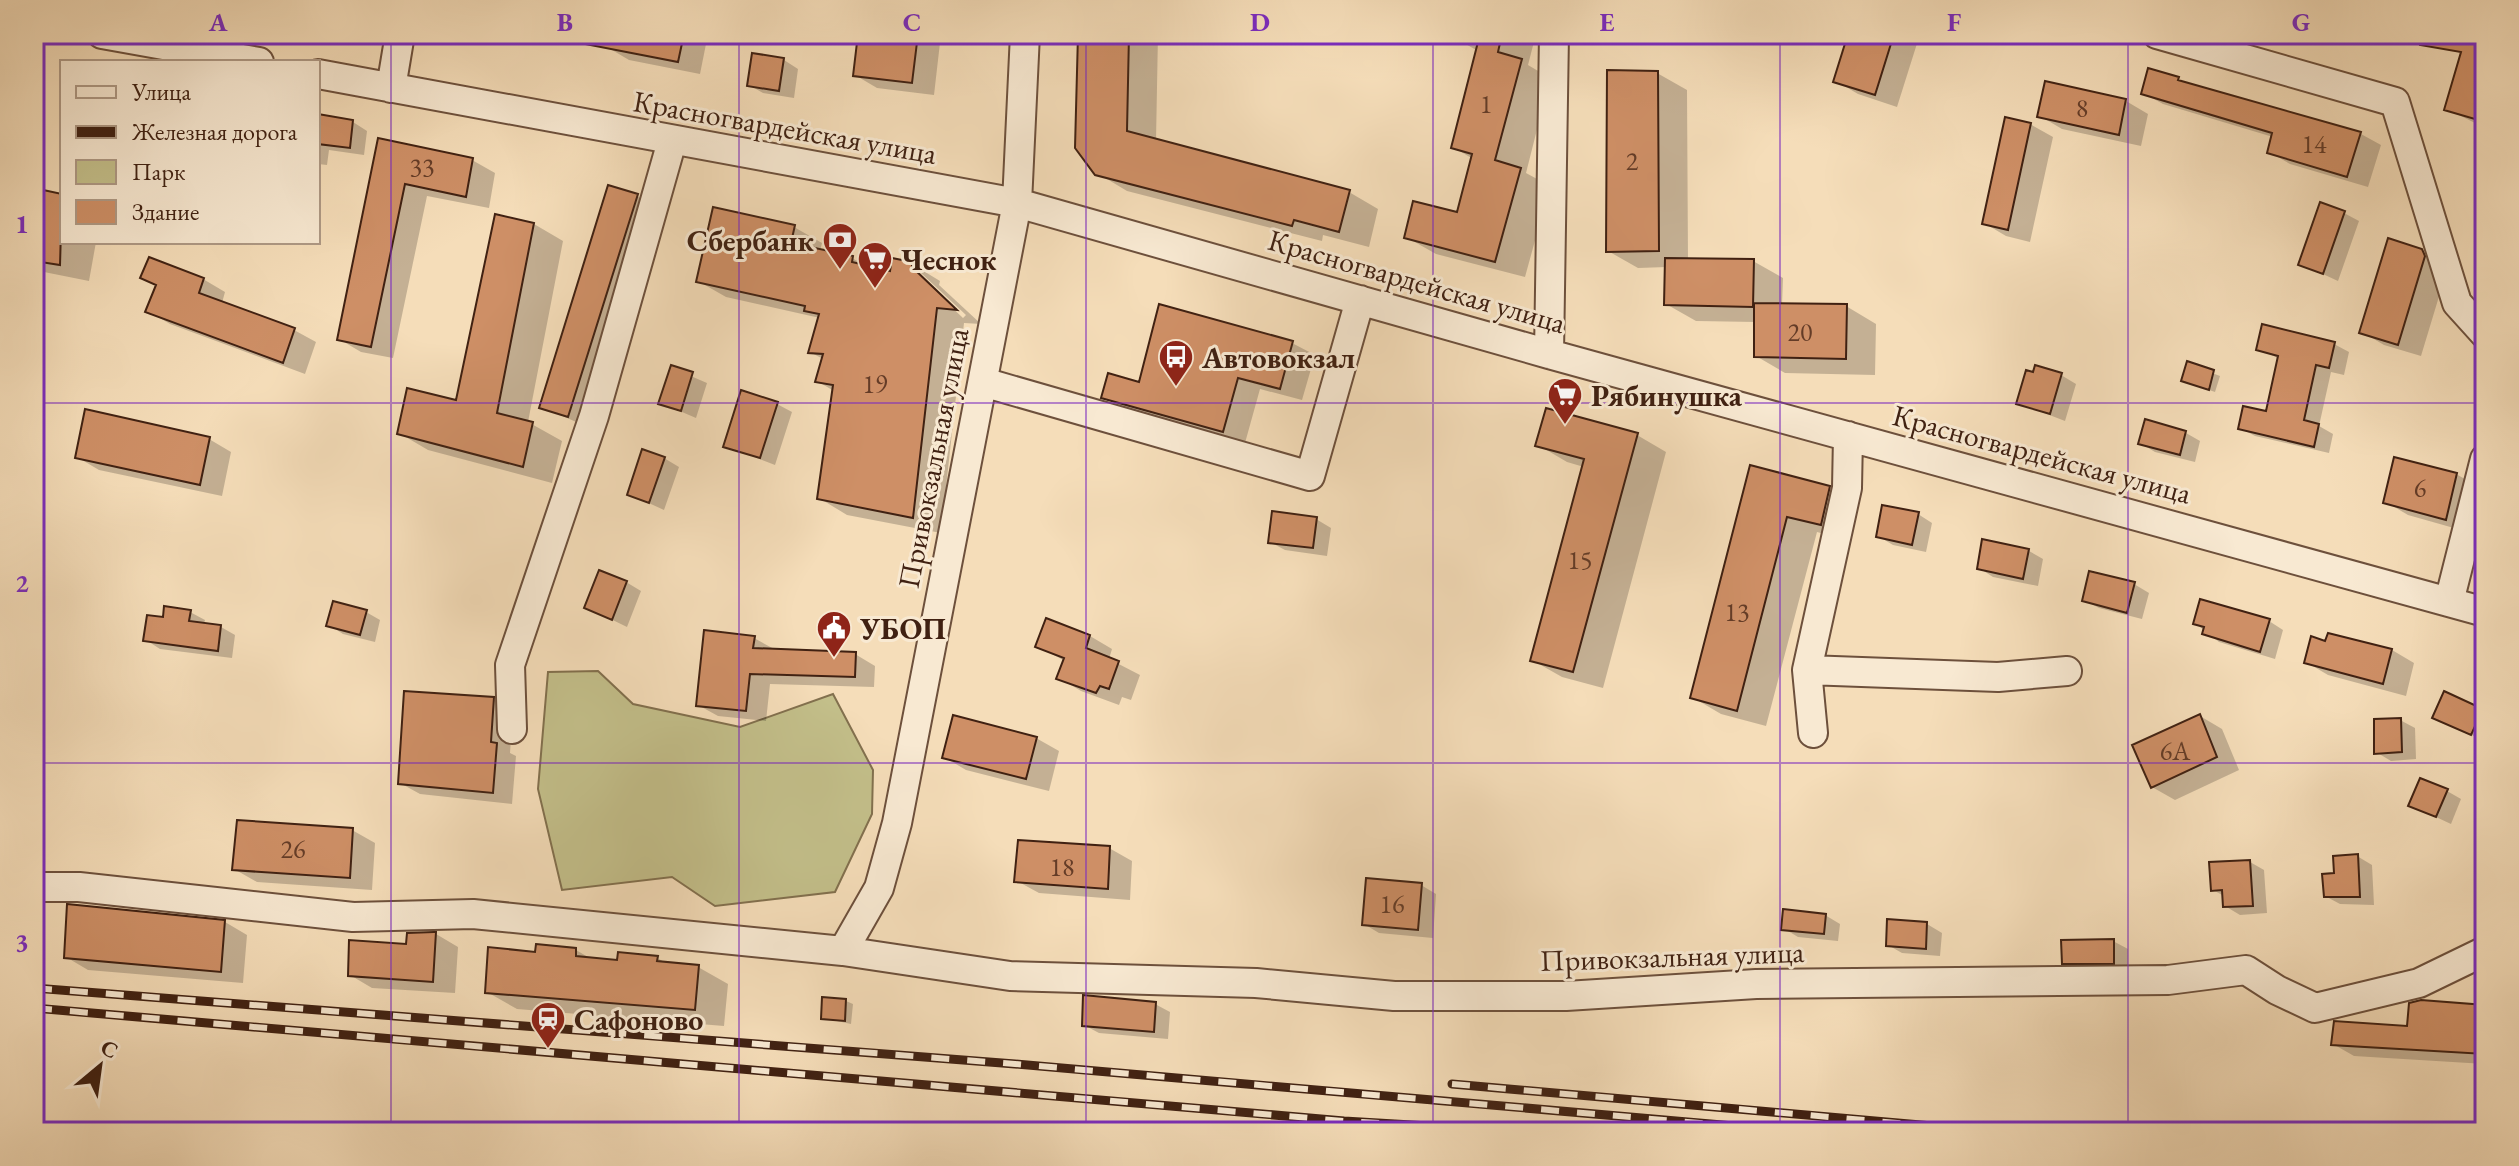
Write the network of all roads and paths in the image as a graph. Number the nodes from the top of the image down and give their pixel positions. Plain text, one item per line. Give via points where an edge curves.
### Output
1 (102, 34) edge
2 (400, 34) edge
3 (1025, 34) edge
4 (1554, 34) edge
5 (2157, 34) edge
6 (248, 60) edge
7 (320, 74) edge
8 (391, 88) junction
9 (672, 141) junction
10 (1017, 203) junction
11 (1360, 300) junction
12 (2485, 334) edge
13 (1549, 354) junction
14 (983, 382) junction
15 (1848, 436) junction
16 (2485, 459) edge
17 (2449, 602) junction
18 (2485, 612) edge
19 (1807, 670) junction
20 (2067, 671) dead end
21 (512, 729) dead end
22 (1813, 733) dead end
23 (34, 887) edge
24 (843, 951) junction
25 (2485, 951) edge

1 - 6 street
2 - 8 street
3 - 10 street, Привокзальная улица
4 - 13 street
5 - 12 street via 2395,102 2457,303
7 - 8 street, Красногвардейская улица
8 - 9 street, Красногвардейская улица
9 - 10 street, Красногвардейская улица
9 - 21 street via 594,416 510,665
10 - 11 street, Красногвардейская улица
10 - 14 street, Привокзальная улица
11 - 13 street, Красногвардейская улица
11 - 14 street via 1310,476
13 - 15 street, Красногвардейская улица
14 - 24 street, Привокзальная улица via 897,823 879,888
15 - 17 street, Красногвардейская улица
15 - 19 street via 1847,488
16 - 17 street
17 - 18 street, Красногвардейская улица
19 - 20 street via 1998,677
19 - 22 street
23 - 24 street, Привокзальная улица via 79,887 353,917 473,914
24 - 25 street, Привокзальная улица via 1010,976 1256,983 1394,996 1566,996 1756,984 2168,980 2246,970 2315,1008 2419,983

